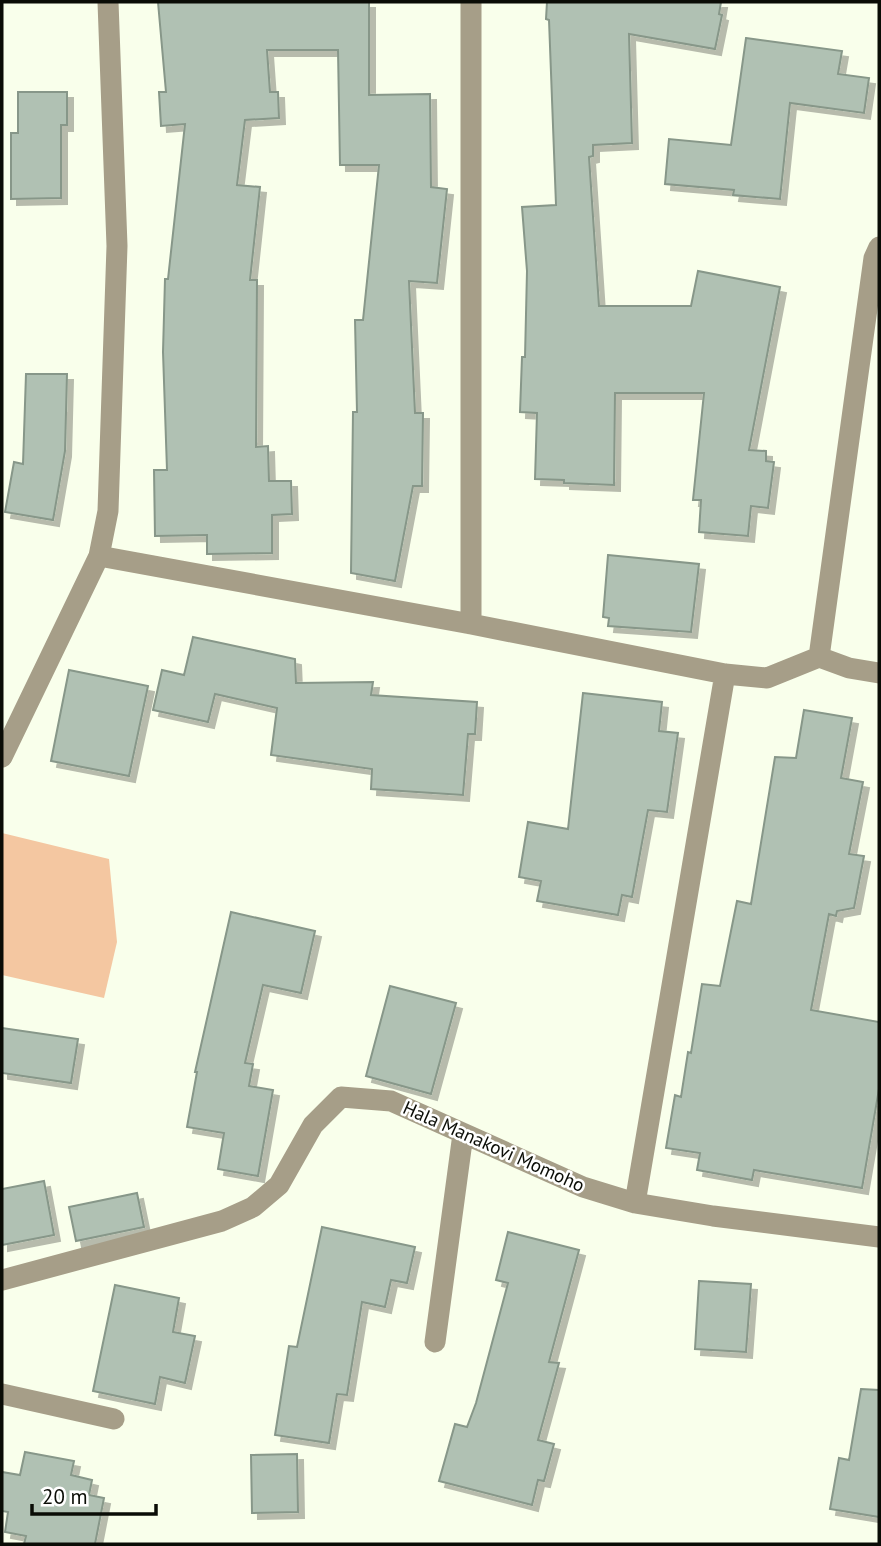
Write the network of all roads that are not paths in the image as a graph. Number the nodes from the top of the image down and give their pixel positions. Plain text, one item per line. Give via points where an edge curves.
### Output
1 (108, 2) edge
2 (471, 2) edge
3 (879, 247) edge
4 (99, 556) junction
5 (471, 624) junction
6 (819, 657) junction
7 (879, 673) edge
8 (725, 674) junction
9 (2, 753) edge
10 (463, 1134) junction
11 (635, 1203) junction
12 (879, 1237) edge
13 (2, 1280) edge
14 (435, 1342) dead end
15 (2, 1394) edge
16 (114, 1419) dead end

1 - 4 street via 117,246 108,511
2 - 5 street
3 - 6 street
4 - 5 street
4 - 9 street
5 - 8 street
6 - 7 street
6 - 8 street via 767,678
8 - 11 street
10 - 11 street, Hala Manakovi Momoho via 583,1187
10 - 13 street, Hala Manakovi Momoho via 391,1101 341,1097 313,1125 279,1185 253,1207 222,1221
10 - 14 street
11 - 12 street, Hala Manakovi Momoho
15 - 16 street

